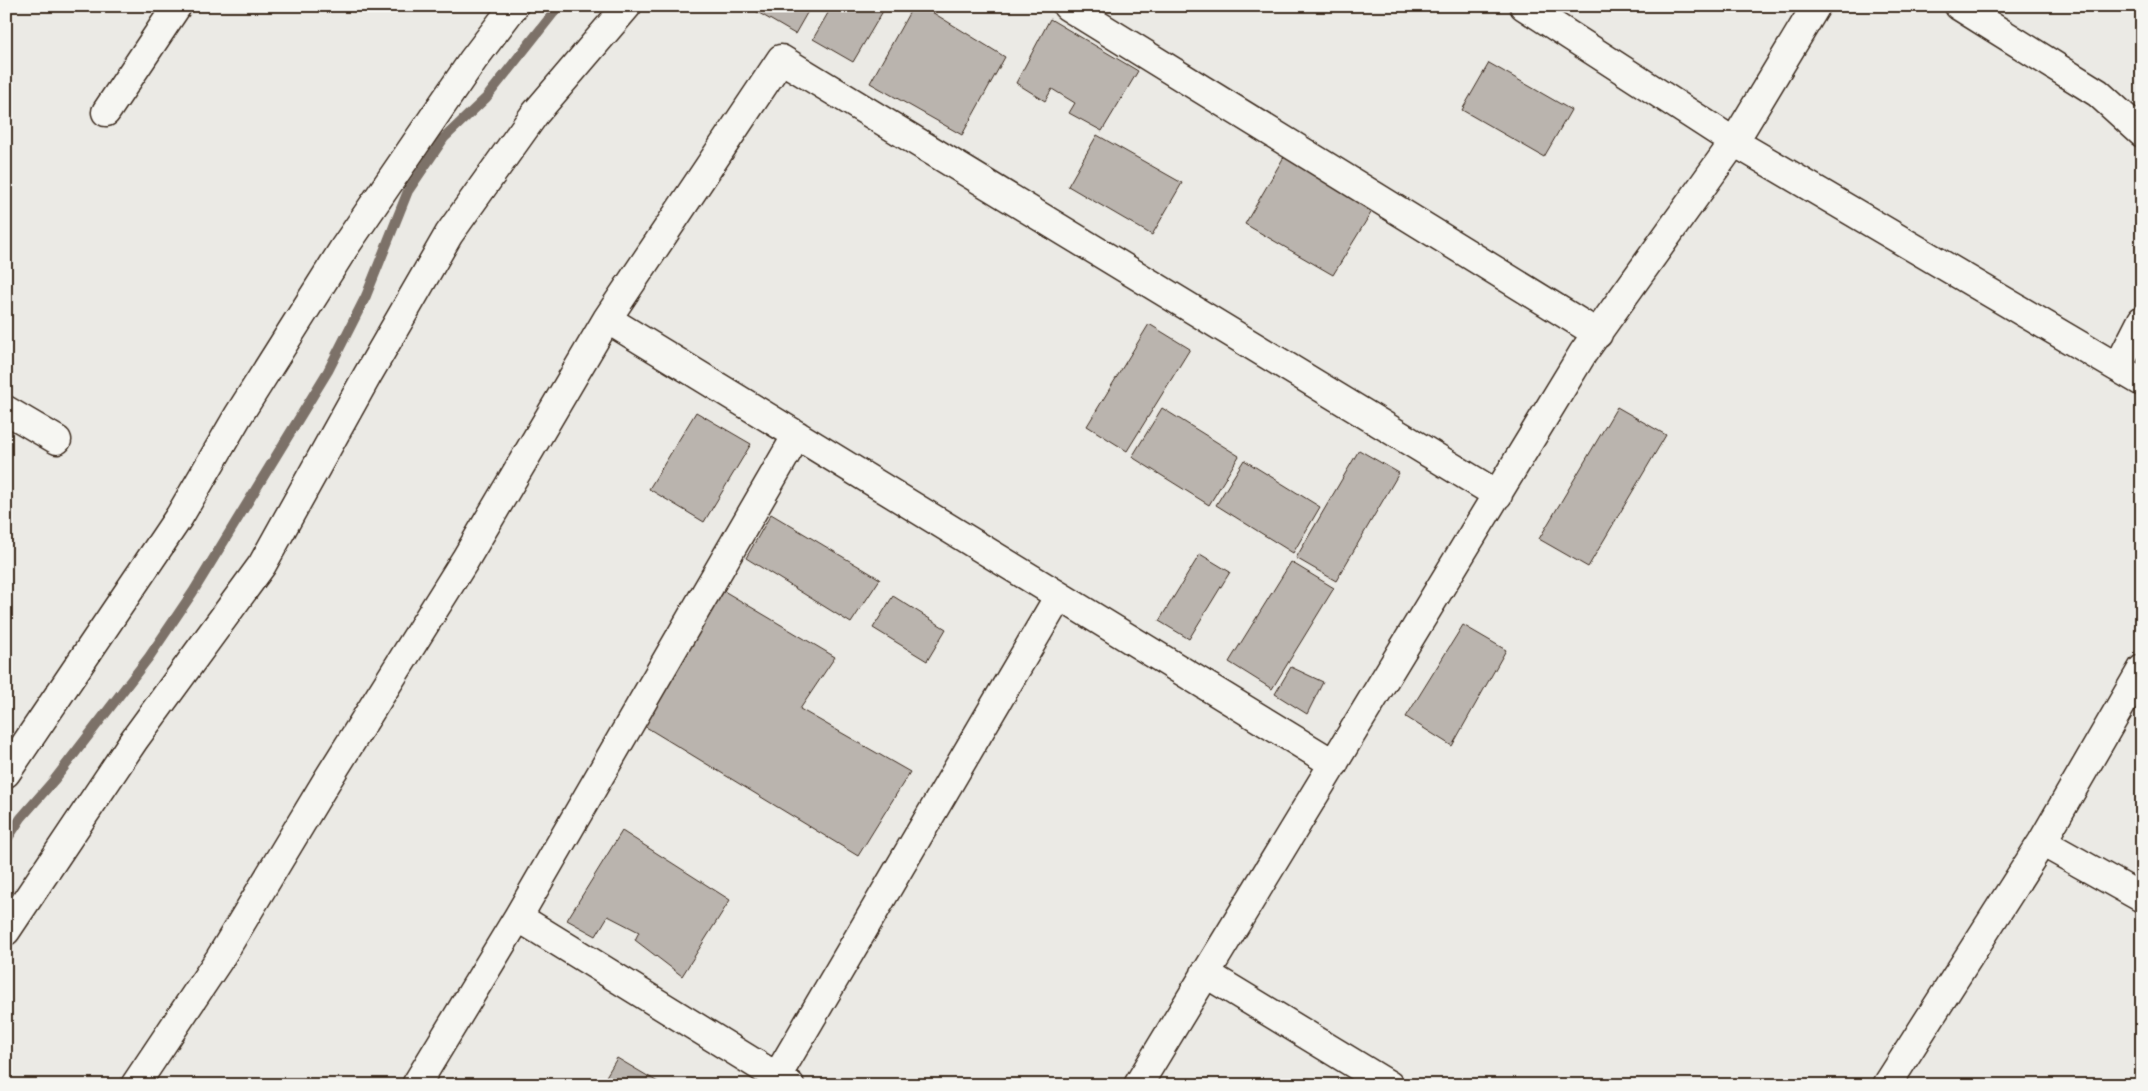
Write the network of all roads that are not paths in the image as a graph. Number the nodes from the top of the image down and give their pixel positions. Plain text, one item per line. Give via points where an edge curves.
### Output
1 (177, 6) edge
2 (514, 6) edge
3 (628, 6) edge
4 (1067, 6) edge
5 (1524, 6) edge
6 (1816, 6) edge
7 (1959, 6) edge
8 (106, 112) dead end
9 (2142, 134) edge
10 (1734, 142) junction
11 (608, 319) junction
12 (2142, 320) edge
13 (1598, 334) junction
14 (2118, 367) junction
15 (2142, 382) edge
16 (6, 410) edge
17 (797, 435) junction
18 (57, 440) dead end
19 (1498, 495) junction
20 (1059, 596) junction
21 (2142, 669) edge
22 (1334, 764) junction
23 (6, 773) edge
24 (2042, 842) junction
25 (2142, 898) edge
26 (518, 916) junction
27 (6, 931) edge
28 (1205, 973) junction
29 (780, 1082) edge
30 (135, 1085) edge
31 (416, 1085) edge
32 (1138, 1085) edge
33 (1389, 1085) edge
34 (1887, 1085) edge

1 - 8 street
2 - 23 street via 473,60 344,248 179,516
3 - 27 street via 534,115 449,234 262,564 134,740
4 - 13 street
5 - 10 street
6 - 10 street
7 - 9 street via 2098,93
10 - 13 street
10 - 14 street
11 - 17 street
11 - 19 street via 781,59
11 - 30 street via 465,560 220,958
12 - 14 street
13 - 19 street via 1583,352
14 - 15 street
16 - 18 street
17 - 20 street
17 - 26 street
19 - 22 street
20 - 22 street
20 - 29 street
21 - 24 street
22 - 28 street
24 - 25 street
24 - 34 street
26 - 29 street
26 - 31 street
28 - 32 street
28 - 33 street

